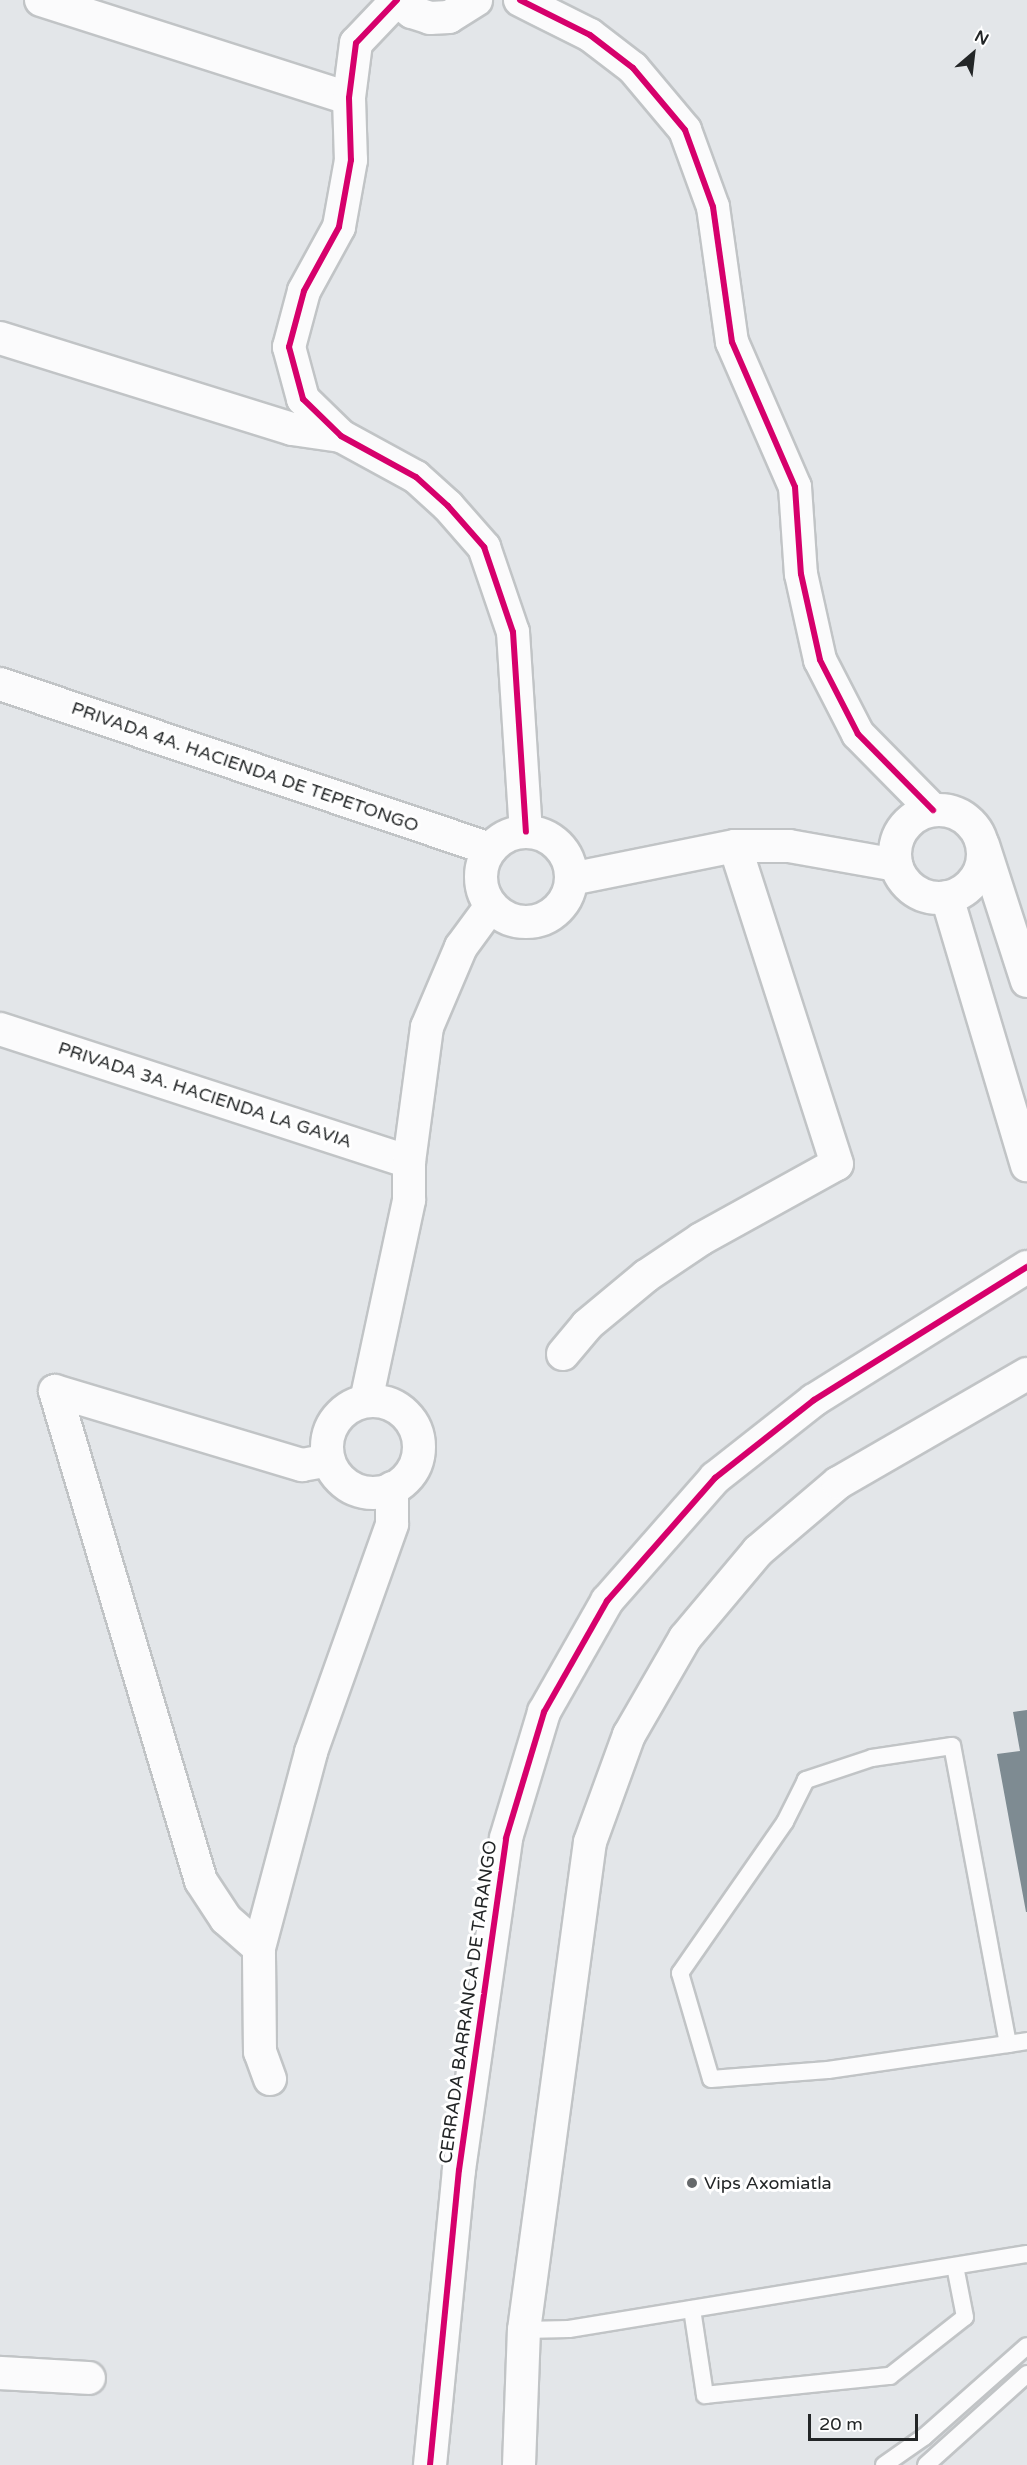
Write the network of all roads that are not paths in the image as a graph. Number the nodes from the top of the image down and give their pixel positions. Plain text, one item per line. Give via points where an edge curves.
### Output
1 (41, 0) edge
2 (397, 0) edge
3 (476, 0) edge
4 (520, 0) edge
5 (348, 98) junction
6 (0, 338) edge
7 (341, 436) junction
8 (0, 684) edge
9 (933, 810) junction
10 (526, 832) junction
11 (982, 843) junction
12 (735, 846) junction
13 (490, 849) junction
14 (896, 865) junction
15 (571, 879) junction
16 (948, 897) junction
17 (491, 906) junction
18 (1027, 981) edge
19 (0, 1029) edge
20 (409, 1162) junction
21 (1027, 1165) edge
22 (1027, 1267) edge
23 (563, 1354) dead end
24 (1027, 1374) edge
25 (366, 1401) junction
26 (329, 1461) junction
27 (392, 1488) junction
28 (259, 1948) junction
29 (1027, 2041) edge
30 (1008, 2044) junction
31 (270, 2079) dead end
32 (1027, 2254) edge
33 (955, 2266) junction
34 (692, 2309) junction
35 (524, 2330) junction
36 (1027, 2346) edge
37 (0, 2373) edge
38 (1027, 2374) edge
39 (89, 2378) dead end
40 (430, 2465) edge
41 (519, 2465) edge
42 (884, 2465) edge
43 (926, 2465) edge

1 - 5 street
2 - 3 street via 412,12 430,18 449,17
2 - 5 street via 356,43
4 - 9 street via 590,35 633,68 685,130 713,207 732,342 795,487 801,574 819,660 858,734
5 - 7 street via 351,160 339,227 304,291 289,347 303,399
6 - 7 street via 292,429
7 - 10 street via 416,477 484,547 513,632
8 - 13 street, PRIVADA 4A. HACIENDA DE TEPETONGO
9 - 11 street via 951,811 965,818
9 - 14 street via 918,814 898,834
10 - 13 street via 510,835
10 - 15 street via 550,839 562,849
11 - 16 street via 982,866 975,880 964,891
11 - 18 street
12 - 14 street via 789,846
12 - 15 street
12 - 23 street via 837,1164 701,1239 646,1276 587,1325
13 - 17 street via 481,879
14 - 16 street via 913,890 927,896
15 - 17 street via 560,907 548,917 518,922
16 - 21 street
17 - 20 street via 461,947 427,1027
19 - 20 street, PRIVADA 3A. HACIENDA LA GAVIA
20 - 25 street via 409,1200
22 - 40 street, CERRADA BARRANCA DE TARANGO via 814,1400 715,1478 606,1601 544,1712 505,1850 459,2170
24 - 35 street via 838,1483 758,1551 685,1638 629,1736 590,1842
25 - 26 street via 351,1405 339,1415 328,1437
25 - 27 street via 388,1403 406,1415 418,1434 418,1456 409,1475
26 - 27 street via 338,1477 354,1489 373,1493
26 - 28 street via 302,1465 55,1391 201,1881 226,1919
27 - 28 street via 392,1524 311,1752
28 - 31 street via 260,2052
29 - 30 lane
30 - 30 lane via 828,2070 711,2079 680,1973 785,1822 806,1780 872,1758 952,1746
32 - 33 lane
33 - 34 lane
33 - 34 lane via 965,2317 890,2376 705,2396
34 - 35 lane via 569,2329
35 - 41 street
36 - 42 lane via 924,2437
37 - 39 street
38 - 43 lane

